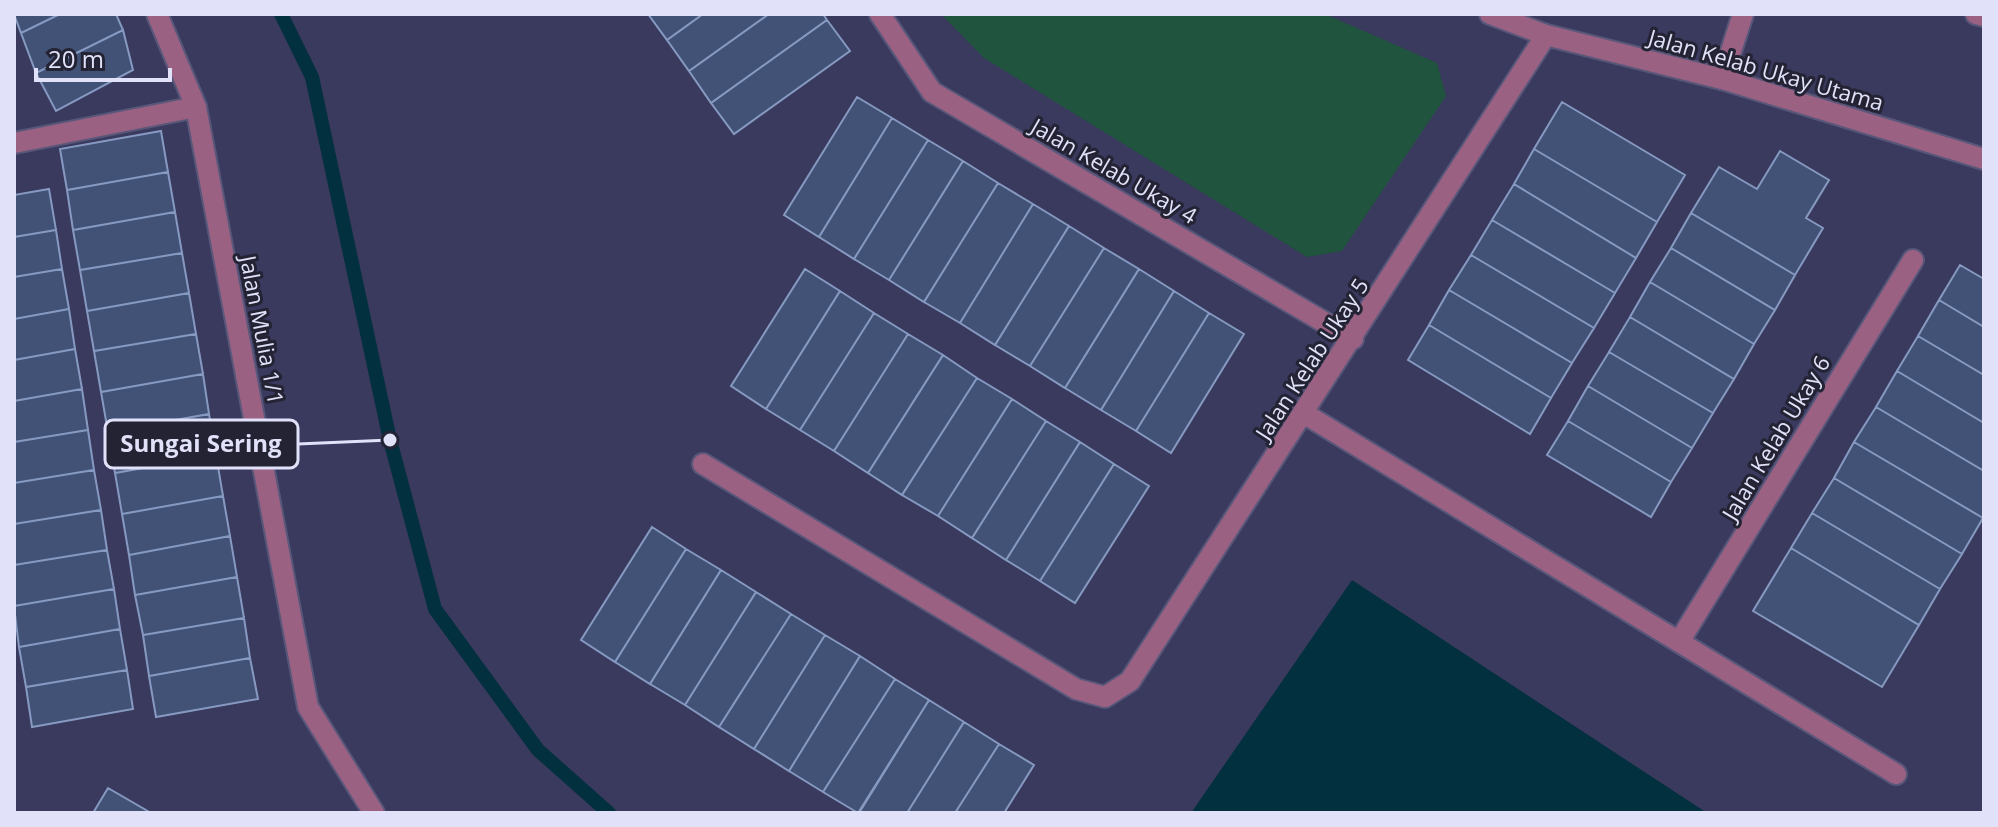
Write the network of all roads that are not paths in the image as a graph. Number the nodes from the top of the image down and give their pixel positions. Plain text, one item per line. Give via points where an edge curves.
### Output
1 (157, 14) edge
2 (880, 14) edge
3 (1490, 14) edge
4 (1743, 14) edge
5 (1976, 14) edge
6 (1984, 16) edge
7 (1546, 35) junction
8 (1722, 79) junction
9 (196, 107) junction
10 (14, 143) edge
11 (1984, 159) edge
12 (1913, 260) dead end
13 (1353, 339) junction
14 (1305, 414) junction
15 (703, 464) dead end
16 (1679, 642) junction
17 (1896, 774) dead end
18 (374, 813) edge

1 - 9 street, Jalan Mulia 1/1
2 - 13 street, Jalan Kelab Ukay 4 via 932,92
3 - 7 street, Jalan Kelab Ukay Utama
4 - 8 street
5 - 6 street
7 - 8 street, Jalan Kelab Ukay Utama
7 - 13 street, Jalan Kelab Ukay 5
8 - 11 street, Jalan Kelab Ukay Utama
9 - 10 street
9 - 18 street, Jalan Mulia 1/1 via 308,707
12 - 16 street, Jalan Kelab Ukay 6
13 - 14 street, Jalan Kelab Ukay 5
14 - 15 street, Jalan Kelab Ukay 5 via 1130,681 1105,697 1076,689
14 - 16 street
16 - 17 street

